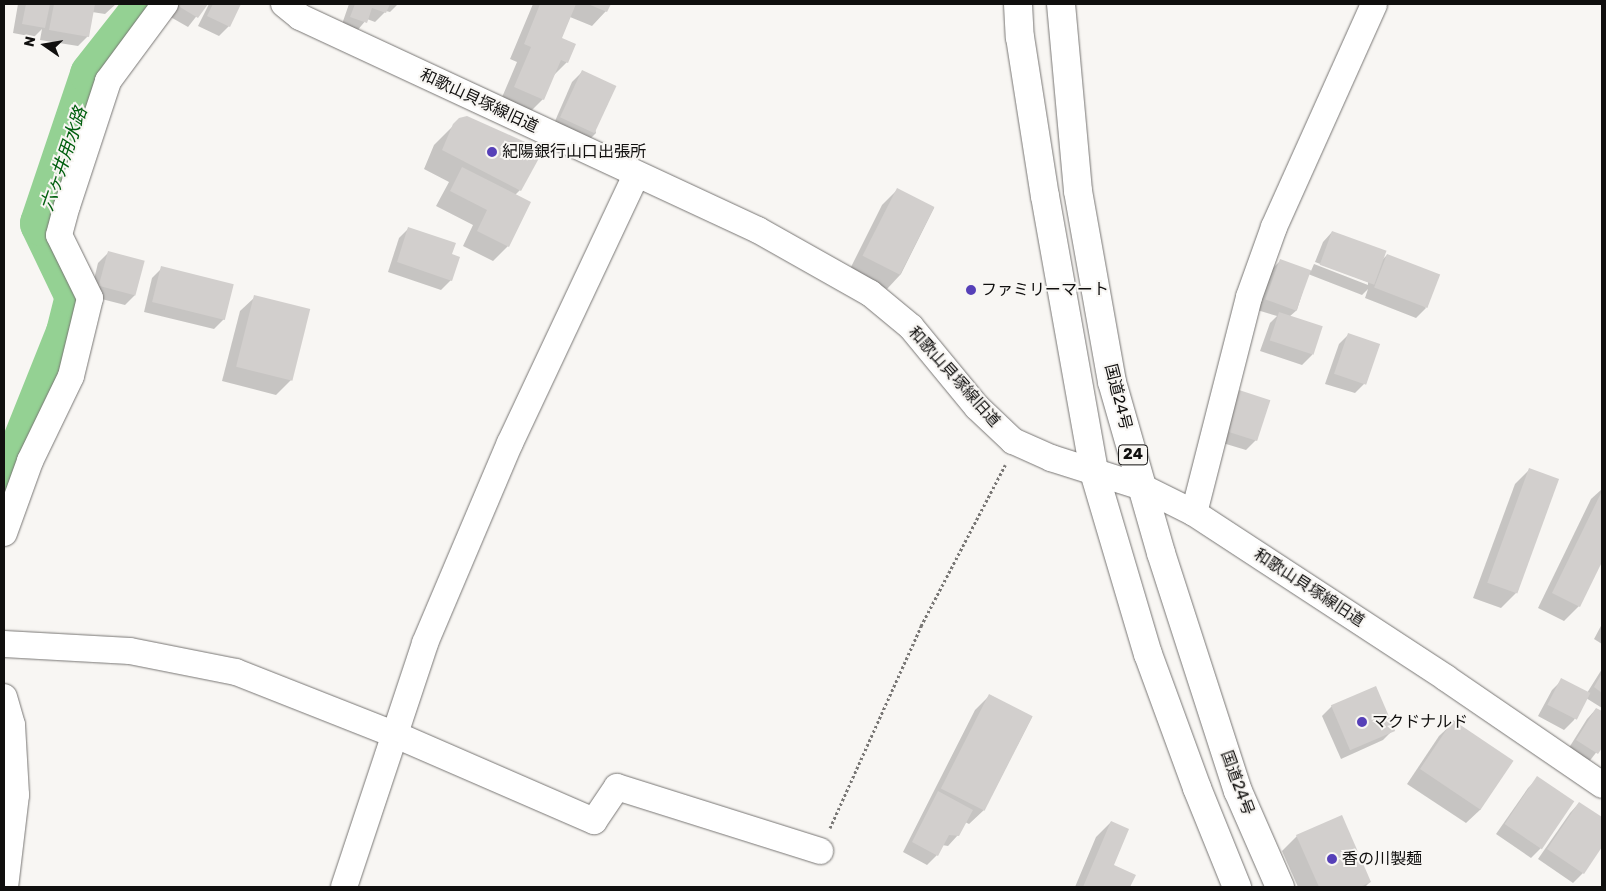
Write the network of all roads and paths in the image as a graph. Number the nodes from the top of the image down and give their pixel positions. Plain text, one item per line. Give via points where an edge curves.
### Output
1 (165, 4) edge
2 (284, 4) edge
3 (1018, 4) edge
4 (1061, 4) edge
5 (1374, 4) edge
6 (636, 175) junction
7 (1013, 441) junction
8 (1094, 472) junction
9 (1142, 487) junction
10 (1194, 514) junction
11 (4, 533) edge
12 (4, 644) edge
13 (4, 697) edge
14 (396, 735) junction
15 (1602, 785) edge
16 (820, 851) joint
17 (5, 887) edge
18 (344, 887) edge
19 (1237, 887) edge
20 (1280, 887) edge

1 - 11 street via 108,81 67,206 59,235 90,298 71,376 30,460
2 - 6 street, 和歌山貝塚線旧道 via 300,17
3 - 8 highway via 1044,196
4 - 9 highway, 国道24号 / 24 via 1078,192 1112,382
5 - 10 street via 1274,227 1249,297
6 - 7 street, 和歌山貝塚線旧道 via 758,230 870,294 911,327 977,407
6 - 14 street via 510,443 425,643
7 - 8 street, 和歌山貝塚線旧道
7 - 16 path via 1004,469 921,626
8 - 9 street, 和歌山貝塚線旧道
8 - 19 highway via 1148,654
9 - 10 street, 和歌山貝塚線旧道
9 - 20 highway, 国道24号 / 24 via 1238,791
10 - 15 street, 和歌山貝塚線旧道 via 1446,678
12 - 14 street via 130,651 236,672
13 - 17 street via 12,725 16,795
14 - 16 street via 594,821 618,787
14 - 18 street

